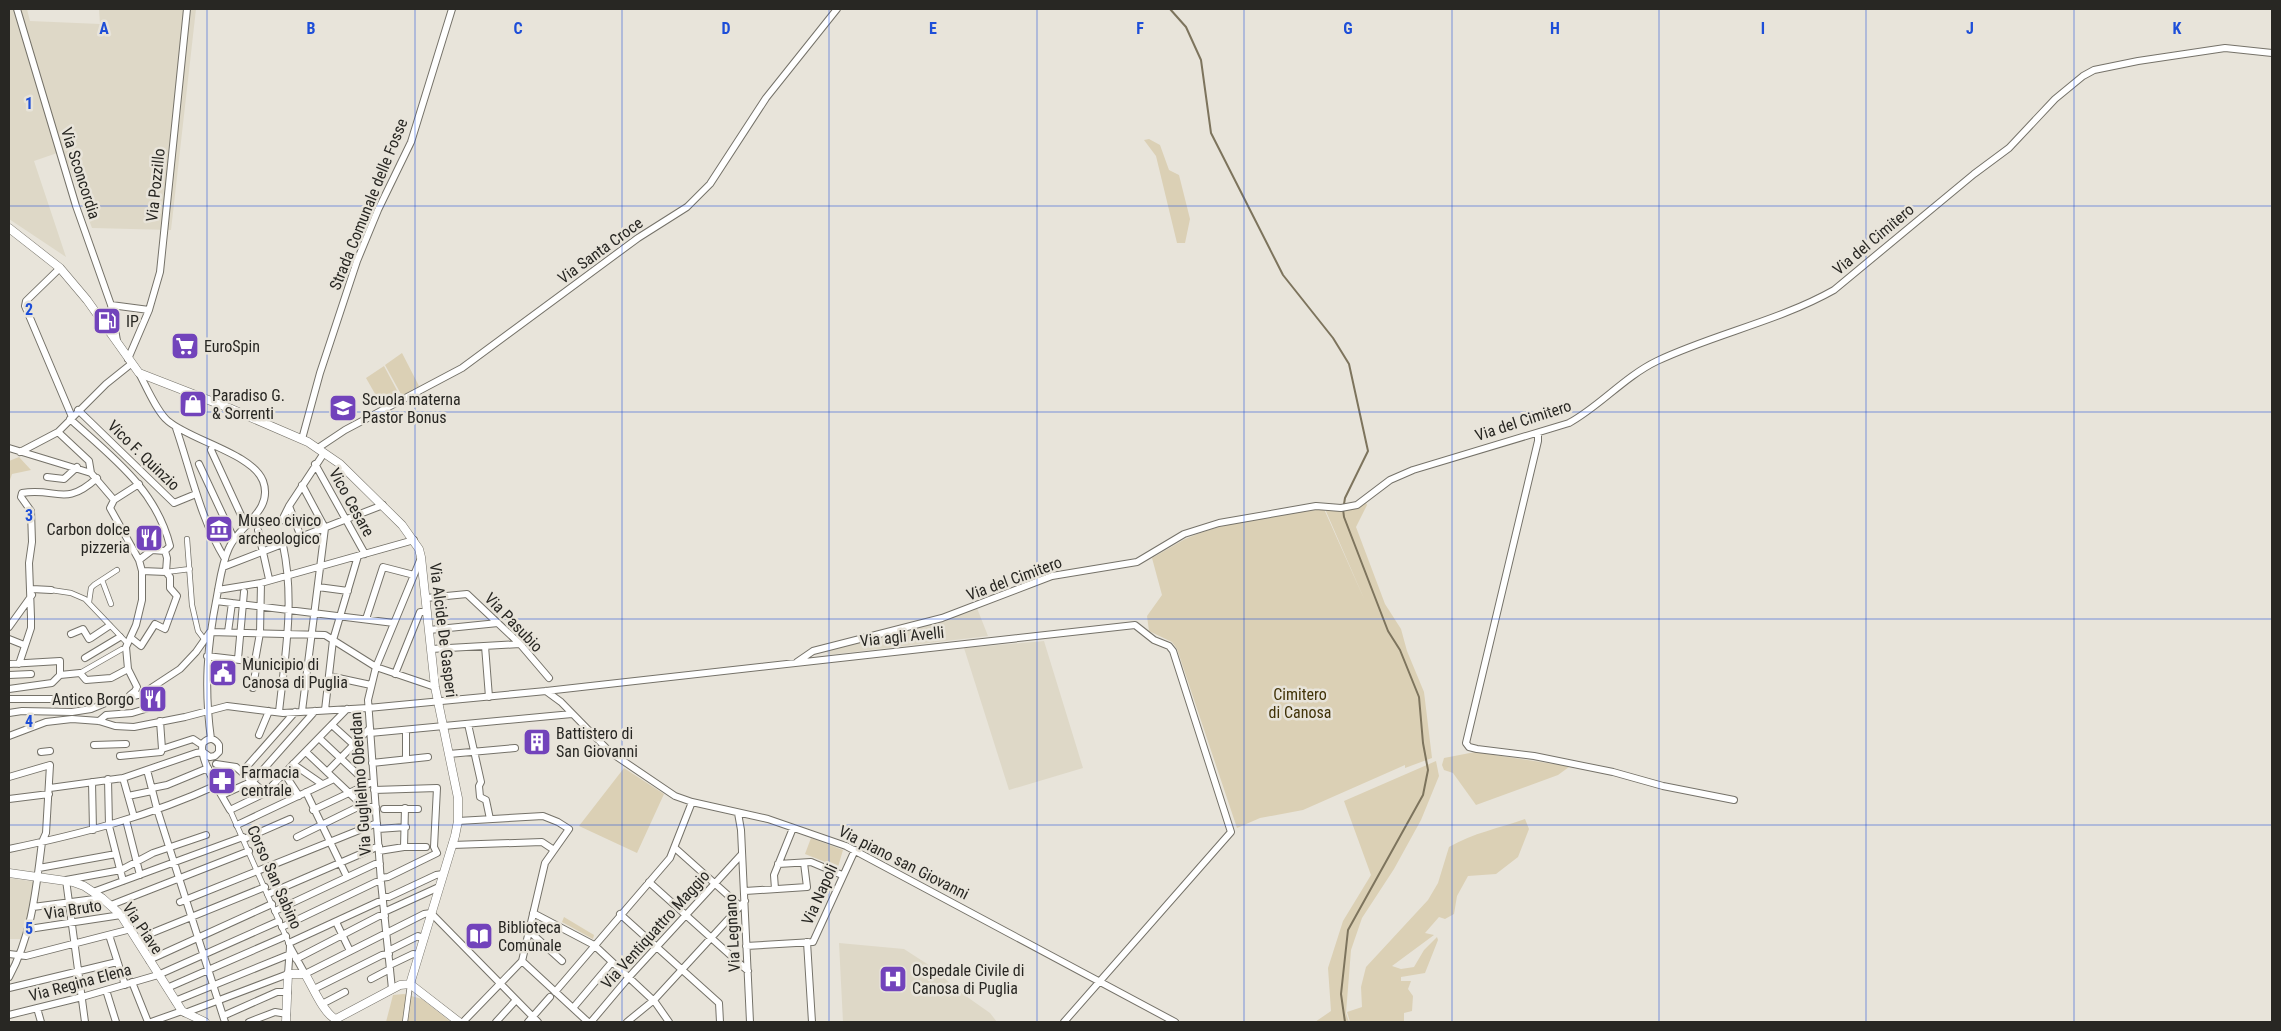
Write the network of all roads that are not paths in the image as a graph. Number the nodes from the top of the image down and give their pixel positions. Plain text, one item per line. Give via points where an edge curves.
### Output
1 (17, 9) edge
2 (187, 9) edge
3 (452, 9) edge
4 (837, 9) edge
5 (2272, 53) edge
6 (9, 228) edge
7 (60, 268) junction
8 (111, 304) junction
9 (150, 310) junction
10 (118, 345) junction
11 (130, 362) junction
12 (139, 373) junction
13 (78, 410) junction
14 (71, 418) junction
15 (176, 428) junction
16 (58, 432) junction
17 (1538, 433) junction
18 (302, 439) junction
19 (213, 445) junction
20 (9, 448) edge
21 (321, 450) junction
22 (20, 452) junction
23 (200, 464) dead end
24 (315, 464) junction
25 (77, 468) junction
26 (94, 475) junction
27 (48, 477) dead end
28 (139, 484) junction
29 (302, 485) junction
30 (196, 494) junction
31 (114, 500) junction
32 (383, 505) junction
33 (289, 506) junction
34 (282, 520) dead end
35 (346, 520) junction
36 (246, 526) junction
37 (325, 528) junction
38 (258, 530) dead end
39 (301, 536) junction
40 (187, 539) dead end
41 (234, 539) junction
42 (414, 540) junction
43 (283, 545) junction
44 (165, 551) junction
45 (264, 552) junction
46 (361, 555) junction
47 (421, 557) junction
48 (225, 559) junction
49 (139, 560) junction
50 (320, 566) junction
51 (223, 567) junction
52 (190, 569) junction
53 (117, 570) dead end
54 (142, 571) junction
55 (166, 572) junction
56 (289, 574) junction
57 (414, 575) junction
58 (269, 579) junction
59 (102, 580) junction
60 (261, 583) junction
61 (318, 587) junction
62 (51, 590) joint
63 (218, 590) junction
64 (348, 591) junction
65 (32, 592) junction
66 (244, 592) dead end
67 (426, 598) junction
68 (216, 601) junction
69 (88, 602) junction
70 (232, 603) junction
71 (111, 604) dead end
72 (244, 604) junction
73 (261, 606) junction
74 (289, 610) junction
75 (426, 612) junction
76 (315, 613) junction
77 (342, 616) junction
78 (366, 619) junction
79 (394, 623) junction
80 (498, 623) junction
81 (110, 626) junction
82 (9, 627) edge
83 (429, 630) junction
84 (210, 632) junction
85 (228, 632) junction
86 (242, 633) junction
87 (260, 633) junction
88 (71, 634) dead end
89 (288, 634) junction
90 (312, 635) junction
91 (120, 637) junction
92 (9, 639) edge
93 (204, 639) junction
94 (333, 640) junction
95 (129, 641) junction
96 (24, 644) junction
97 (520, 644) junction
98 (485, 646) junction
99 (122, 649) dead end
100 (431, 649) junction
101 (207, 656) junction
102 (85, 658) dead end
103 (238, 659) junction
104 (255, 661) junction
105 (796, 662) junction
106 (9, 664) edge
107 (19, 664) junction
108 (376, 667) junction
109 (128, 669) junction
110 (80, 673) junction
111 (31, 674) dead end
112 (395, 674) junction
113 (9, 675) edge
114 (60, 675) junction
115 (329, 676) junction
116 (549, 678) dead end
117 (371, 685) junction
118 (436, 687) junction
119 (253, 688) dead end
120 (9, 690) edge
121 (546, 691) junction
122 (488, 696) junction
123 (127, 697) junction
124 (9, 699) edge
125 (80, 699) dead end
126 (438, 701) junction
127 (162, 704) dead end
128 (368, 708) junction
129 (91, 709) junction
130 (347, 709) junction
131 (324, 710) junction
132 (207, 711) junction
133 (268, 711) junction
134 (314, 711) junction
135 (55, 712) junction
136 (279, 712) junction
137 (295, 712) junction
138 (302, 712) junction
139 (9, 714) edge
140 (572, 714) junction
141 (72, 715) junction
142 (95, 720) junction
143 (57, 721) junction
144 (160, 721) junction
145 (468, 724) junction
146 (332, 725) junction
147 (443, 727) junction
148 (406, 730) junction
149 (370, 731) junction
150 (9, 736) edge
151 (259, 736) dead end
152 (319, 738) junction
153 (211, 739) junction
154 (94, 744) dead end
155 (126, 744) dead end
156 (202, 744) junction
157 (354, 745) junction
158 (515, 748) dead end
159 (162, 749) junction
160 (50, 750) dead end
161 (41, 752) dead end
162 (203, 752) junction
163 (306, 752) junction
164 (475, 752) junction
165 (218, 754) junction
166 (449, 754) junction
167 (120, 756) dead end
168 (428, 757) dead end
169 (341, 758) junction
170 (406, 759) junction
171 (372, 763) junction
172 (216, 764) junction
173 (293, 764) junction
174 (208, 768) junction
175 (147, 770) junction
176 (242, 772) junction
177 (327, 772) junction
178 (284, 774) junction
179 (9, 777) edge
180 (123, 778) junction
181 (213, 778) junction
182 (108, 779) junction
183 (334, 779) junction
184 (253, 781) junction
185 (92, 782) junction
186 (371, 783) junction
187 (322, 784) junction
188 (217, 785) junction
189 (152, 790) junction
190 (374, 790) junction
191 (49, 791) junction
192 (306, 792) junction
193 (265, 793) junction
194 (349, 793) junction
195 (222, 795) junction
196 (128, 796) junction
197 (299, 796) junction
198 (9, 800) edge
199 (1734, 800) dead end
200 (692, 802) junction
201 (362, 805) junction
202 (376, 806) junction
203 (405, 808) junction
204 (418, 808) dead end
205 (157, 809) junction
206 (230, 810) junction
207 (313, 810) junction
208 (384, 810) dead end
209 (738, 813) junction
210 (134, 818) junction
211 (290, 819) dead end
212 (490, 819) junction
213 (126, 820) junction
214 (458, 821) junction
215 (237, 825) junction
216 (110, 826) junction
217 (321, 826) junction
218 (377, 826) junction
219 (406, 827) junction
220 (793, 828) junction
221 (93, 830) junction
222 (206, 834) dead end
223 (298, 837) dead end
224 (244, 838) junction
225 (42, 842) junction
226 (331, 842) junction
227 (452, 845) junction
228 (169, 847) junction
229 (404, 847) junction
230 (426, 847) dead end
231 (379, 848) junction
232 (675, 848) junction
233 (9, 849) edge
234 (554, 850) junction
235 (855, 850) junction
236 (249, 851) junction
237 (116, 854) junction
238 (741, 855) junction
239 (137, 861) junction
240 (174, 862) junction
241 (804, 862) junction
242 (340, 863) junction
243 (380, 864) junction
244 (778, 864) junction
245 (39, 868) junction
246 (121, 870) junction
247 (258, 872) junction
248 (9, 873) edge
249 (443, 874) junction
250 (140, 875) junction
251 (842, 875) junction
252 (348, 877) junction
253 (38, 878) junction
254 (179, 878) junction
255 (381, 880) junction
256 (65, 881) junction
257 (123, 881) junction
258 (649, 882) junction
259 (715, 884) junction
260 (265, 887) junction
261 (439, 887) junction
262 (774, 889) junction
263 (93, 892) junction
264 (745, 892) junction
265 (268, 894) junction
266 (102, 898) junction
267 (383, 899) junction
268 (183, 901) junction
269 (68, 902) junction
270 (742, 904) junction
271 (111, 905) junction
272 (33, 907) junction
273 (274, 908) junction
274 (431, 913) junction
275 (534, 913) junction
276 (385, 914) junction
277 (620, 914) junction
278 (121, 915) junction
279 (686, 915) junction
280 (192, 917) junction
281 (336, 922) junction
282 (71, 923) junction
283 (280, 924) junction
284 (30, 929) junction
285 (131, 929) junction
286 (529, 931) junction
287 (386, 933) junction
288 (109, 934) junction
289 (286, 936) junction
290 (343, 936) junction
291 (199, 938) junction
292 (424, 938) junction
293 (711, 938) junction
294 (137, 939) junction
295 (807, 942) junction
296 (74, 943) junction
297 (290, 945) junction
298 (594, 945) junction
299 (746, 946) junction
300 (658, 948) junction
301 (350, 951) junction
302 (388, 952) junction
303 (9, 954) edge
304 (204, 954) junction
305 (288, 955) junction
306 (418, 955) junction
307 (21, 956) junction
308 (296, 959) junction
309 (149, 960) junction
310 (522, 961) junction
311 (562, 961) dead end
312 (117, 962) junction
313 (612, 962) junction
314 (390, 967) junction
315 (209, 970) junction
316 (682, 970) junction
317 (748, 970) junction
318 (78, 971) junction
319 (288, 974) junction
320 (305, 974) junction
321 (158, 975) junction
322 (9, 977) edge
323 (629, 977) junction
324 (371, 978) dead end
325 (132, 982) junction
326 (1100, 982) junction
327 (500, 983) junction
328 (410, 984) junction
329 (125, 985) junction
330 (213, 985) junction
331 (9, 988) edge
332 (167, 988) junction
333 (314, 989) junction
334 (106, 990) junction
335 (392, 990) junction
336 (288, 992) junction
337 (345, 992) dead end
338 (552, 994) junction
339 (82, 997) junction
340 (516, 1000) junction
341 (654, 1000) junction
342 (175, 1001) junction
343 (218, 1001) junction
344 (322, 1004) junction
345 (37, 1008) junction
346 (572, 1008) junction
347 (183, 1012) junction
348 (11, 1015) edge
349 (532, 1016) junction
350 (287, 1018) edge
351 (224, 1019) edge
352 (197, 1021) edge
353 (16, 1022) edge
354 (42, 1022) edge
355 (85, 1022) edge
356 (116, 1022) edge
357 (150, 1022) edge
358 (205, 1022) edge
359 (249, 1022) edge
360 (405, 1022) edge
361 (459, 1022) edge
362 (464, 1022) edge
363 (496, 1022) edge
364 (528, 1022) edge
365 (538, 1022) edge
366 (589, 1022) edge
367 (627, 1022) edge
368 (669, 1022) edge
369 (720, 1022) edge
370 (750, 1022) edge
371 (812, 1022) edge
372 (1064, 1022) edge
373 (1176, 1022) edge

1 - 8 street, Via Sconcordia via 76,206
2 - 9 street, Via Pozzillo via 160,272
3 - 18 street, Strada Comunale delle Fosse via 411,142 357,261
4 - 21 street, Via Santa Croce via 762,104 710,184 688,207 638,238 462,368 345,430
5 - 17 street, Via del Cimitero via 2225,48 2094,70 2055,99 2009,148 1834,290 1784,314 1654,362 1585,414
6 - 7 street
7 - 10 street
7 - 14 street via 26,301 25,306
8 - 9 street
8 - 10 street, Via Sconcordia
9 - 11 street, Via Pozzillo
10 - 11 street
11 - 12 street
11 - 13 street
12 - 15 street via 165,419
12 - 18 street, Via Alcide De Gasperi
13 - 14 street
13 - 30 street, Vico F. Quinzio via 174,503
14 - 16 street
14 - 28 street
15 - 19 street
15 - 30 street
16 - 22 street
16 - 26 street via 89,461
17 - 105 street, Via del Cimitero via 1413,470 1390,480 1356,505 1344,508 1316,506 1219,523 1184,534 1137,562 1052,576 942,618 813,651
17 - 199 street via 1466,743 1477,749 1534,756
18 - 21 street, Via Alcide De Gasperi
19 - 36 street via 212,450
19 - 36 street via 246,463 263,481 262,505
20 - 22 street
21 - 24 street, Via Santa Croce
21 - 32 street, Via Alcide De Gasperi
22 - 25 street
23 - 41 street
24 - 29 street, Via Santa Croce
24 - 35 street, Vico Cesare
25 - 26 street
25 - 27 street via 64,479
26 - 31 street
26 - 65 street via 84,489 72,495 22,493 21,497 31,511 29,563
28 - 31 street
28 - 44 street via 159,512 170,546
29 - 33 street, Via Santa Croce
29 - 37 street
30 - 48 street via 215,543
31 - 49 street via 110,508
32 - 35 street
32 - 42 street, Via Alcide De Gasperi
33 - 34 street, Via Santa Croce
33 - 39 street
35 - 37 street
35 - 46 street, Vico Cesare
36 - 41 street
37 - 39 street
37 - 50 street
38 - 45 street
39 - 43 street
40 - 52 street
41 - 48 street
42 - 46 street
42 - 47 street, Via Alcide De Gasperi
43 - 45 street
43 - 56 street
44 - 49 street via 152,550
44 - 55 street
45 - 51 street
45 - 58 street
46 - 50 street
46 - 64 street
47 - 57 street, Via Guglielmo Oberdan
47 - 67 street, Via Alcide De Gasperi
48 - 51 street
49 - 54 street
50 - 56 street
50 - 61 street
51 - 63 street
52 - 55 street
52 - 93 street via 192,605 198,630
53 - 59 street
54 - 55 street
54 - 95 street via 142,600
55 - 95 street via 170,577 170,588 177,596 165,629 156,624 141,646
56 - 58 street
56 - 74 street
57 - 78 street via 383,567
57 - 79 street, Via Guglielmo Oberdan
58 - 60 street
59 - 69 street via 91,588
59 - 71 street
60 - 63 street
60 - 73 street
61 - 64 street
61 - 76 street
62 - 65 street
62 - 69 street via 70,593
63 - 68 street
64 - 77 street
65 - 82 street
65 - 96 street via 31,628
66 - 72 street
67 - 75 street, Via Alcide De Gasperi
67 - 80 street, Via Pasubio via 467,594
68 - 70 street
68 - 84 street
69 - 81 street
70 - 72 street
70 - 85 street
72 - 73 street
72 - 86 street
73 - 74 street
73 - 87 street
74 - 76 street
74 - 89 street
75 - 83 street, Via Alcide De Gasperi
75 - 112 street via 420,612
76 - 77 street
76 - 90 street
77 - 78 street
77 - 94 street
78 - 79 street
79 - 108 street, Via Guglielmo Oberdan
80 - 83 street
80 - 97 street, Via Pasubio
81 - 88 street via 89,639 83,629
81 - 91 street
83 - 100 street, Via Alcide De Gasperi
84 - 85 street
84 - 93 street
84 - 101 street
85 - 86 street
86 - 87 street
86 - 103 street
87 - 89 street
87 - 104 street
89 - 90 street
89 - 136 street
90 - 94 street
90 - 138 street
91 - 95 street
91 - 102 street
92 - 96 street
93 - 123 street via 180,669 142,694
94 - 108 street
94 - 115 street
95 - 109 street
96 - 107 street
97 - 98 street
97 - 116 street, Via Pasubio
98 - 100 street
98 - 122 street
99 - 110 street
100 - 118 street, Via Alcide De Gasperi
101 - 103 street
101 - 132 street
103 - 104 street
104 - 119 street
105 - 121 street, Via agli Avelli
105 - 326 street, Via agli Avelli via 1134,625 1173,651 1232,832
106 - 107 street
107 - 114 street via 60,661
108 - 112 street
108 - 117 street, Via Guglielmo Oberdan
109 - 110 street via 111,678 86,680
109 - 123 street via 137,686 135,692
110 - 114 street
111 - 113 street
112 - 118 street
114 - 120 street via 52,683
115 - 117 street
115 - 131 street
117 - 128 street, Via Guglielmo Oberdan
118 - 126 street, Via Alcide De Gasperi
121 - 122 street, Via agli Avelli
121 - 140 street, Via piano san Giovanni
122 - 126 street, Via agli Avelli
123 - 129 street
124 - 125 street
126 - 128 street, Via agli Avelli
126 - 147 street, Via Alcide De Gasperi
127 - 142 street
128 - 130 street, Via agli Avelli
128 - 149 street, Via Guglielmo Oberdan
129 - 141 street
129 - 142 street
130 - 131 street, Via agli Avelli
130 - 146 street
131 - 134 street, Via agli Avelli
132 - 133 street, Via agli Avelli via 227,706
132 - 144 street, Via agli Avelli
132 - 153 street
133 - 136 street, Via agli Avelli
133 - 151 street
134 - 138 street, Via agli Avelli
134 - 184 street
135 - 139 street via 37,710
135 - 141 street
135 - 143 street
136 - 137 street, Via agli Avelli
137 - 138 street, Via agli Avelli
137 - 176 street
140 - 145 street
140 - 200 street, Via piano san Giovanni via 626,764 675,796
141 - 142 street
141 - 143 street
142 - 144 street, Via agli Avelli via 134,727
143 - 150 street
144 - 159 street
145 - 147 street
145 - 164 street
146 - 152 street
146 - 157 street
147 - 148 street
147 - 166 street, Via Alcide De Gasperi
148 - 149 street
148 - 170 street
149 - 157 street
149 - 171 street, Via Guglielmo Oberdan
152 - 163 street
152 - 169 street
153 - 156 street
153 - 165 street via 219,745
154 - 155 street
156 - 159 street via 194,739
156 - 162 street
157 - 169 street
158 - 164 street
159 - 167 street via 161,752
160 - 161 street
162 - 165 street via 210,757
162 - 174 street, Corso San Sabino
162 - 175 street
163 - 173 street
163 - 177 street
164 - 166 street
164 - 212 street via 481,782 480,796 486,800
165 - 172 street
166 - 214 street, Via Alcide De Gasperi via 458,798
168 - 170 street
169 - 177 street
169 - 186 street
170 - 171 street
171 - 186 street, Via Guglielmo Oberdan
172 - 176 street
172 - 181 street
173 - 178 street
173 - 187 street
174 - 181 street, Corso San Sabino
174 - 189 street
175 - 180 street
175 - 189 street
176 - 184 street
177 - 183 street
178 - 193 street
178 - 197 street
179 - 191 street via 50,765
180 - 182 street
180 - 196 street
181 - 188 street, Corso San Sabino
182 - 185 street
182 - 216 street
183 - 187 street
183 - 194 street
184 - 193 street
184 - 195 street
185 - 191 street
185 - 221 street
186 - 190 street, Via Guglielmo Oberdan
186 - 194 street
187 - 192 street
188 - 195 street, Corso San Sabino
188 - 205 street
189 - 196 street
189 - 205 street
190 - 202 street, Via Guglielmo Oberdan
190 - 255 street, Via Regina Elena via 437,788 436,850
191 - 198 street
191 - 225 street via 46,834
192 - 197 street
192 - 207 street
193 - 206 street
194 - 201 street
194 - 207 street
195 - 206 street, Corso San Sabino
196 - 210 street
197 - 215 street
200 - 209 street, Via piano san Giovanni
200 - 232 street
201 - 202 street
201 - 217 street
202 - 218 street, Via Guglielmo Oberdan
203 - 204 street
203 - 208 street
203 - 219 street
205 - 210 street
205 - 228 street
206 - 215 street, Corso San Sabino
207 - 217 street
209 - 220 street, Via piano san Giovanni
209 - 238 street, Via Legnano
210 - 213 street
211 - 224 street
212 - 214 street
212 - 234 street via 543,816 558,822 569,830
213 - 216 street
213 - 239 street
214 - 227 street, Via Alcide De Gasperi
215 - 224 street, Corso San Sabino
216 - 221 street
216 - 237 street
217 - 223 street
217 - 226 street
218 - 219 street
218 - 226 street
218 - 231 street, Via Guglielmo Oberdan
219 - 229 street
220 - 235 street, Via piano san Giovanni
220 - 244 street
221 - 225 street
222 - 228 street
224 - 236 street, Corso San Sabino
224 - 240 street
225 - 233 street
225 - 245 street
226 - 242 street
226 - 247 street
227 - 234 street via 542,842
227 - 249 street, Via Alcide De Gasperi
228 - 239 street
228 - 240 street
229 - 230 street
229 - 231 street
231 - 242 street
231 - 243 street, Via Guglielmo Oberdan
232 - 258 street
232 - 259 street
234 - 275 street via 545,864
235 - 251 street, Via Napoli
235 - 326 street, Via piano san Giovanni
236 - 247 street, Corso San Sabino
236 - 254 street
237 - 245 street
237 - 246 street
238 - 259 street, Via Ventiquattro Maggio
238 - 264 street, Via Legnano
239 - 246 street
239 - 250 street
240 - 250 street
240 - 254 street
241 - 244 street
241 - 251 street
241 - 262 street via 807,887
242 - 252 street
242 - 265 street
243 - 252 street
243 - 255 street, Via Guglielmo Oberdan
244 - 262 street
245 - 253 street
246 - 256 street
246 - 257 street
247 - 260 street, Corso San Sabino
247 - 268 street
248 - 253 street, Via Piave
249 - 261 street, Via Alcide De Gasperi
249 - 267 street
250 - 257 street
251 - 295 street, Via Napoli via 813,942
252 - 273 street
253 - 256 street, Via Piave
253 - 272 street
254 - 268 street
254 - 271 street
255 - 267 street, Via Guglielmo Oberdan
255 - 283 street, Via Regina Elena
256 - 263 street, Via Piave
256 - 269 street
257 - 263 street
258 - 277 street
258 - 279 street
259 - 270 street
259 - 279 street, Via Ventiquattro Maggio
260 - 265 street, Corso San Sabino
260 - 280 street
261 - 274 street, Via Alcide De Gasperi
261 - 276 street
262 - 264 street
263 - 266 street, Via Piave
264 - 270 street, Via Legnano
265 - 273 street, Corso San Sabino
266 - 269 street
266 - 271 street, Via Piave
267 - 276 street, Via Guglielmo Oberdan
267 - 281 street
268 - 280 street
269 - 272 street
269 - 282 street
270 - 293 street
270 - 299 street, Via Legnano
271 - 278 street, Via Piave
272 - 284 street
273 - 283 street, Corso San Sabino
273 - 291 street
274 - 287 street
274 - 292 street, Via Alcide De Gasperi
274 - 327 street
275 - 286 street
275 - 298 street
276 - 287 street, Via Guglielmo Oberdan
276 - 290 street
277 - 298 street
277 - 300 street
278 - 282 street, Via Bruto
278 - 285 street, Via Piave
279 - 293 street
279 - 300 street, Via Ventiquattro Maggio
280 - 291 street
280 - 294 street
281 - 290 street
281 - 297 street
282 - 284 street, Via Bruto
282 - 296 street
283 - 289 street, Corso San Sabino
283 - 304 street, Via Regina Elena
284 - 307 street
285 - 288 street
285 - 294 street, Via Piave
286 - 310 street
286 - 311 street
287 - 301 street
287 - 302 street, Via Guglielmo Oberdan
288 - 296 street
288 - 312 street
289 - 297 street, Corso San Sabino
289 - 315 street
290 - 301 street
290 - 308 street
291 - 304 street
291 - 309 street
292 - 302 street via 418,936
292 - 306 street, Via Alcide De Gasperi
293 - 316 street
293 - 317 street
294 - 309 street, Via Piave
295 - 299 street, Via Napoli
295 - 371 street
296 - 307 street
296 - 318 street
297 - 305 street, Corso San Sabino
297 - 308 street
298 - 313 street
298 - 338 street
299 - 317 street, Via Legnano
300 - 316 street
300 - 323 street, Via Ventiquattro Maggio
301 - 320 street
302 - 314 street, Via Guglielmo Oberdan
302 - 333 street
303 - 307 street
304 - 315 street
304 - 321 street, Via Regina Elena
305 - 319 street, Corso San Sabino
305 - 330 street
306 - 314 street via 413,954
306 - 328 street, Via Alcide De Gasperi
307 - 322 street
308 - 320 street
309 - 321 street, Via Piave
310 - 327 street
310 - 338 street
312 - 318 street
312 - 329 street
313 - 323 street
313 - 346 street
314 - 324 street
314 - 335 street, Via Guglielmo Oberdan
315 - 330 street
315 - 332 street
316 - 341 street
316 - 369 street via 719,1003
317 - 370 street, Via Legnano
318 - 331 street
318 - 339 street
319 - 320 street
319 - 336 street, Corso San Sabino
319 - 343 street
320 - 333 street
321 - 325 street, Via Regina Elena
321 - 332 street, Via Piave
323 - 341 street
323 - 366 street, Via Ventiquattro Maggio
325 - 329 street, Via Regina Elena
325 - 357 street
326 - 372 street
326 - 373 street, Via piano san Giovanni
327 - 340 street
327 - 362 street
328 - 335 street
328 - 360 street
328 - 361 street
329 - 334 street, Via Regina Elena
330 - 342 street
330 - 343 street
332 - 342 street, Via Piave
333 - 344 street
334 - 339 street, Via Regina Elena
334 - 356 street
335 - 344 street via 336,1019
336 - 350 street, Corso San Sabino
336 - 351 street via 277,992
337 - 344 street
338 - 346 street
338 - 349 street
339 - 345 street, Via Regina Elena
339 - 355 street
340 - 349 street
340 - 363 street
341 - 367 street
341 - 368 street
342 - 347 street, Via Piave
343 - 347 street
343 - 351 street
345 - 348 street, Via Regina Elena
345 - 354 street
346 - 366 street
347 - 352 street, Via Piave
347 - 357 street
348 - 353 street
349 - 364 street
349 - 365 street
350 - 359 street via 275,1012
352 - 358 street, Via Piave

